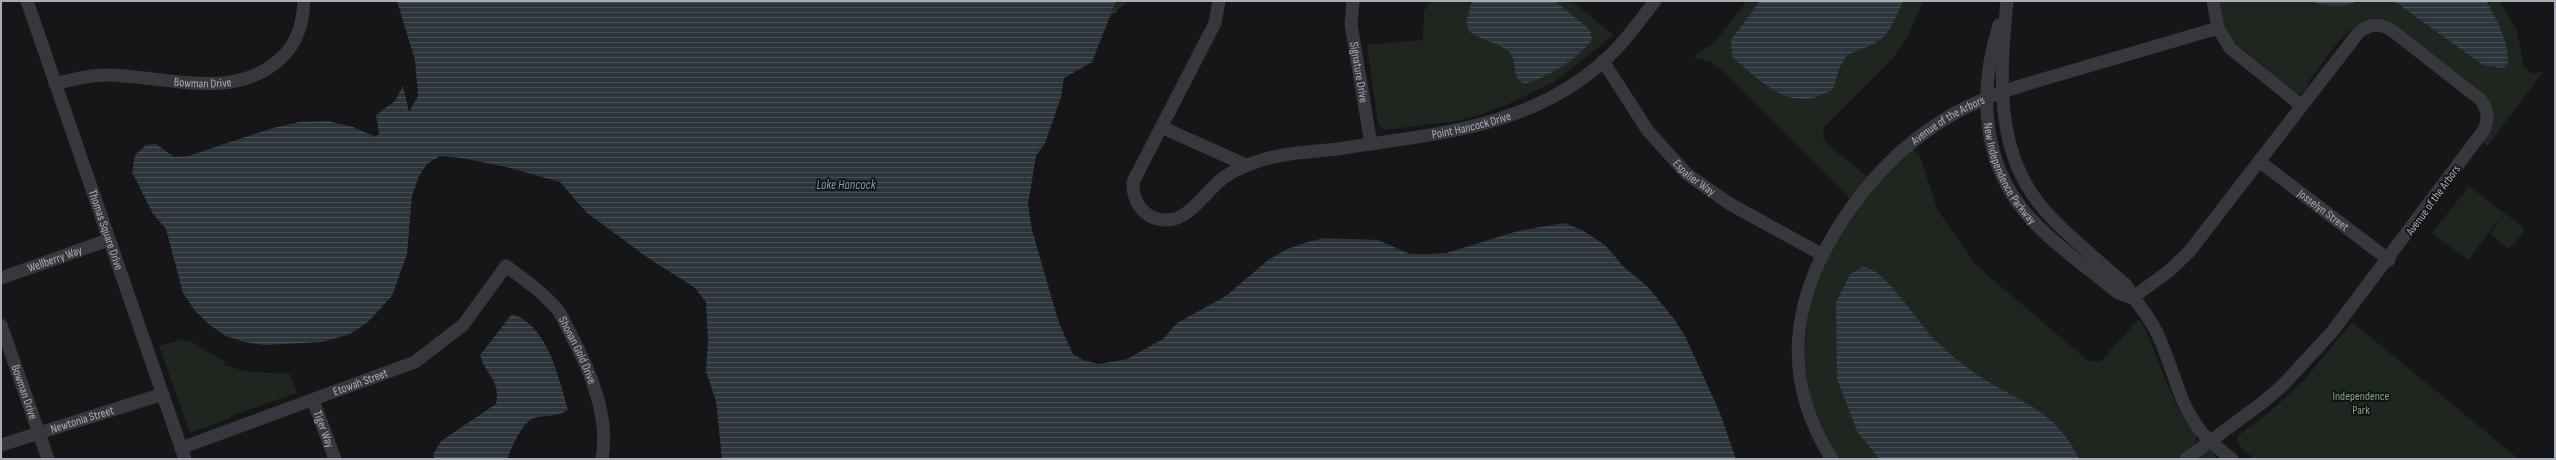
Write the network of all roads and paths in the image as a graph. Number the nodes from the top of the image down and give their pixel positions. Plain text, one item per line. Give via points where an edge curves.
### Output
1 (26, 1) edge
2 (304, 1) edge
3 (1219, 1) edge
4 (1353, 1) edge
5 (1655, 1) edge
6 (2007, 1) edge
7 (2213, 1) edge
8 (2218, 28) junction
9 (1603, 62) junction
10 (55, 84) junction
11 (2002, 92) junction
12 (1986, 99) junction
13 (2302, 106) junction
14 (1161, 128) junction
15 (1371, 144) junction
16 (2259, 161) junction
17 (1246, 165) junction
18 (108, 240) junction
19 (1821, 254) junction
20 (2388, 260) junction
21 (506, 266) joint
22 (1, 278) edge
23 (2132, 298) junction
24 (1, 325) edge
25 (162, 394) junction
26 (313, 400) junction
27 (38, 433) junction
28 (2211, 442) junction
29 (1, 445) edge
30 (183, 454) edge
31 (48, 459) edge
32 (335, 459) edge
33 (602, 459) edge
34 (1832, 459) edge
35 (2186, 459) edge
36 (2232, 459) edge

1 - 10 street, Thomas Square Drive
2 - 10 street, Bowman Drive via 300,26 294,42 271,68 253,78 218,83 95,75
3 - 14 street, Point Hancock Drive via 1215,23
4 - 15 street, Signature Drive via 1351,24
5 - 9 street, Point Hancock Drive via 1641,22
6 - 11 street, New Independence Parkway
6 - 12 street, New Independence Parkway via 1991,53
7 - 8 street
8 - 11 street, Avenue of the Arbors
8 - 13 street via 2234,53
9 - 15 street, Point Hancock Drive via 1561,92 1507,118 1466,130
9 - 19 street, Espalier Way via 1648,131 1688,174 1730,204
10 - 18 street, Thomas Square Drive
11 - 12 street, Avenue of the Arbors
11 - 23 street, New Independence Parkway via 2009,146 2031,194 2048,214 2126,285
12 - 19 street, Avenue of the Arbors via 1955,113 1900,153 1866,189
12 - 23 street, New Independence Parkway via 1991,148 2018,203 2047,234 2118,293
13 - 16 street, Avenue of the Arbors
13 - 20 street, Avenue of the Arbors via 2359,32 2374,24 2390,29 2481,100 2485,107 2488,122 2484,130
14 - 17 street
14 - 17 street, Point Hancock Drive via 1133,182 1137,204 1148,215 1164,220 1178,218 1224,178
15 - 17 street, Point Hancock Drive via 1276,157
16 - 20 street, Josselyn Street
16 - 23 street, Avenue of the Arbors via 2189,252 2169,271
18 - 22 street, Wellberry Way
18 - 25 street, Thomas Square Drive
19 - 34 street, Avenue of the Arbors via 1804,300 1799,322 1798,350 1800,375 1812,424
20 - 28 street, Avenue of the Arbors via 2332,332 2281,387
21 - 26 street, Etowah Street via 463,325 415,362
21 - 33 street, Shonan Gold Drive via 558,310 579,350 599,404 605,446
23 - 28 street, New Independence Parkway via 2143,309 2156,330 2193,421
24 - 27 street, Bowman Drive
25 - 27 street, Newtonia Street
25 - 30 street, Thomas Square Drive
26 - 30 street, Etowah Street
26 - 32 street, Tiger Way
27 - 29 street, Newtonia Street
27 - 31 street, Bowman Drive
28 - 35 street, Avenue of the Arbors
28 - 36 street, New Independence Parkway

